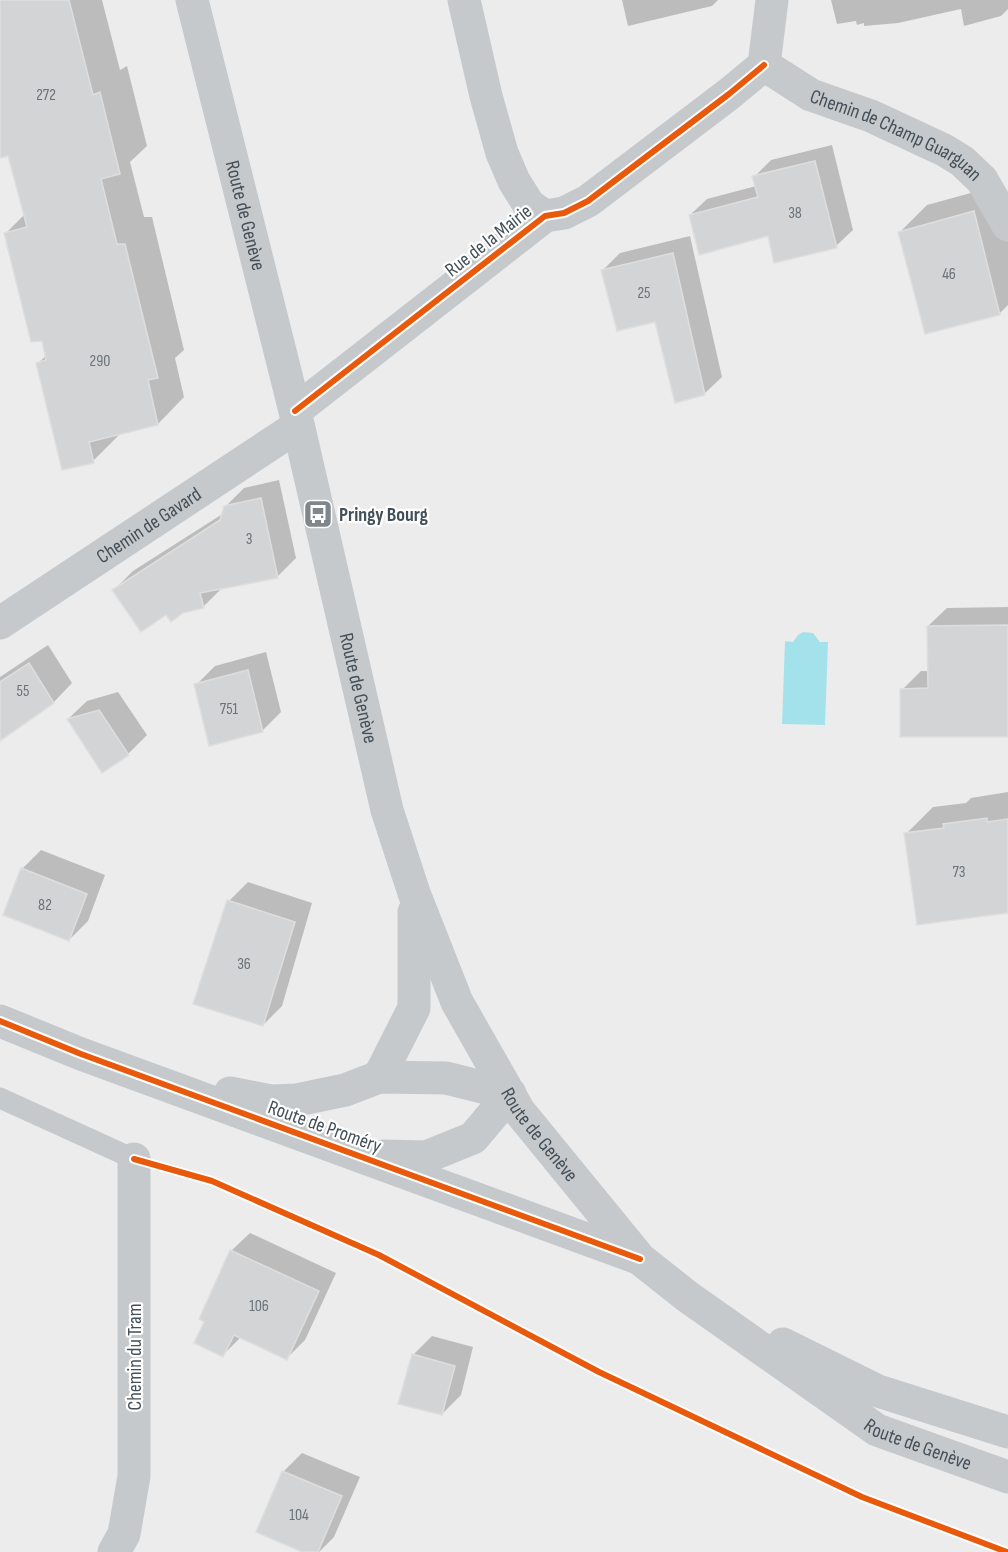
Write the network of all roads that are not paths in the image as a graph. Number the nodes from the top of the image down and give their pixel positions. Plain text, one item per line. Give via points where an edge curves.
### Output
1 (192, 0) edge
2 (464, 0) edge
3 (772, 0) edge
4 (764, 65) junction
5 (545, 216) junction
6 (1006, 228) edge
7 (296, 418) junction
8 (0, 623) edge
9 (414, 893) junction
10 (0, 1021) edge
11 (81, 1054) junction
12 (379, 1077) junction
13 (510, 1094) junction
14 (0, 1098) edge
15 (355, 1155) junction
16 (134, 1159) joint
17 (640, 1258) junction
18 (688, 1297) junction
19 (1008, 1432) edge
20 (1008, 1477) edge
21 (114, 1552) edge

1 - 7 main road, Route de Genève
2 - 5 street via 502,153 529,205
3 - 4 street
4 - 5 street, Rue de la Mairie via 588,201 564,213
4 - 6 street, Chemin de Champ Guarguan via 811,95 871,116 963,161 982,180
5 - 7 street, Rue de la Mairie
7 - 8 street, Chemin de Gavard
7 - 9 main road, Route de Genève via 387,810
9 - 12 main road via 414,1008
9 - 13 main road, Route de Genève via 457,1002
10 - 11 main road, Route de Proméry
11 - 12 main road, Route de Proméry via 271,1101 345,1090
11 - 15 main road, Route de Proméry
12 - 13 main road, Route de Proméry via 446,1078
13 - 15 main road, Route de Proméry via 473,1138 426,1157
13 - 17 main road, Route de Genève via 519,1111
14 - 16 lane
15 - 17 main road, Route de Proméry
16 - 21 street, Chemin du Tram via 134,1476 124,1534
17 - 18 main road, Route de Genève
18 - 19 main road, Route de Genève via 878,1391
18 - 20 main road, Route de Genève via 877,1430

